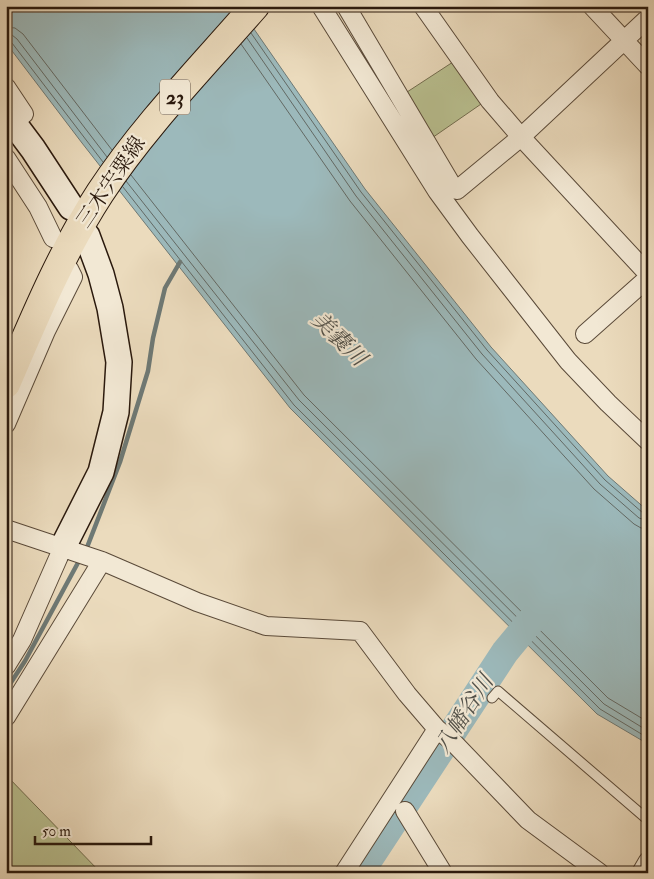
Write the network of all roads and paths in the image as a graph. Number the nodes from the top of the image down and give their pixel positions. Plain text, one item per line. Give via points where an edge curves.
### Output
1 (255, 6) edge
2 (321, 6) edge
3 (346, 6) edge
4 (423, 6) edge
5 (592, 6) edge
6 (648, 18) edge
7 (624, 40) junction
8 (648, 66) edge
9 (6, 87) edge
10 (10, 117) edge
11 (522, 138) junction
12 (6, 158) edge
13 (71, 207) dead end
14 (87, 236) dead end
15 (53, 238) dead end
16 (69, 270) dead end
17 (648, 276) edge
18 (585, 334) dead end
19 (6, 384) edge
20 (6, 424) edge
21 (648, 441) edge
22 (6, 529) edge
23 (69, 549) junction
24 (100, 560) junction
25 (6, 666) edge
26 (492, 698) dead end
27 (6, 717) edge
28 (437, 729) junction
29 (405, 811) dead end
30 (648, 820) edge
31 (648, 861) edge
32 (344, 873) edge
33 (443, 873) edge
34 (600, 873) edge
35 (641, 873) edge

1 - 19 main road, 三木宍粟線 / 23 via 138,140 101,192 53,277
2 - 21 street via 470,236 568,361
3 - 11 street via 452,187 457,190
4 - 11 street via 490,101
5 - 7 street
6 - 7 street
7 - 8 street
7 - 11 street
9 - 10 street via 24,114
10 - 13 street
11 - 17 street
12 - 15 street via 38,207
14 - 23 street via 110,308 119,362 116,412 101,472
16 - 20 street via 73,277
17 - 18 street via 595,314
22 - 23 street
23 - 24 street
23 - 25 street
24 - 27 street
24 - 28 street via 197,602 266,626 360,631
26 - 30 lane via 498,691
28 - 32 street
28 - 34 street via 528,820
29 - 33 street
31 - 35 street

